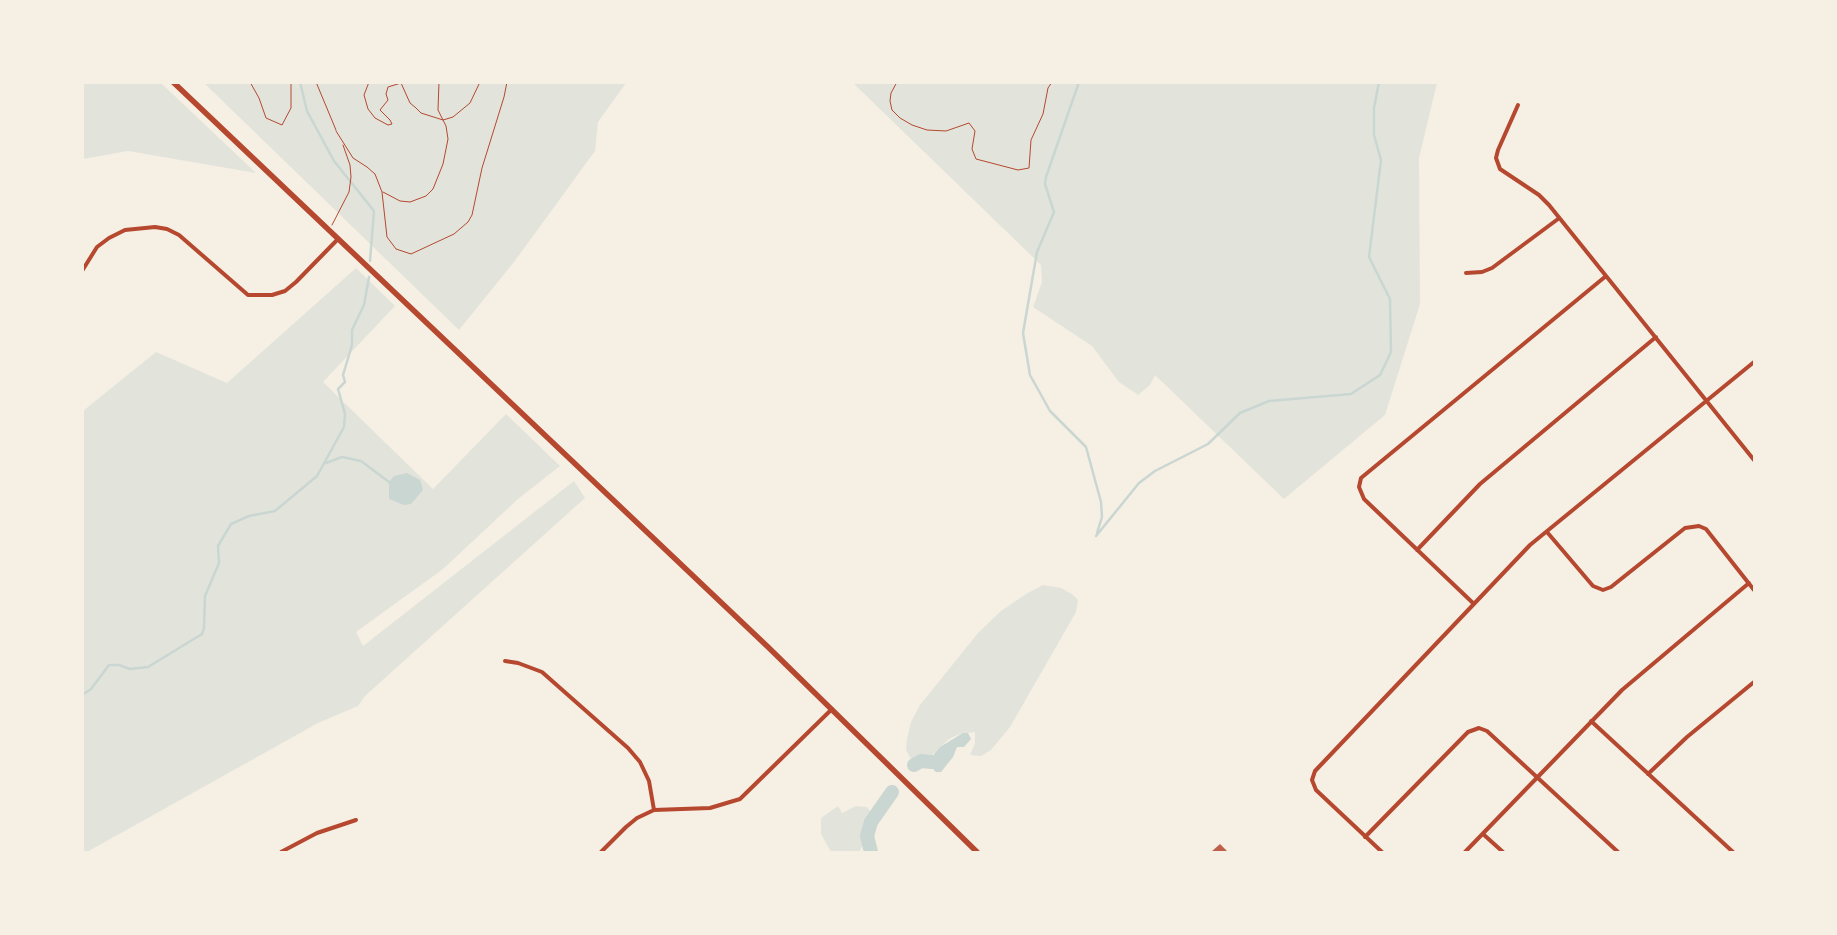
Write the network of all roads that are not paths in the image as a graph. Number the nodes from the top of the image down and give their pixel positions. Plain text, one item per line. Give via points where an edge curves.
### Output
1 (173, 82) edge
2 (1518, 104) dead end
3 (1558, 219) junction
4 (338, 239) junction
5 (82, 271) edge
6 (1466, 273) dead end
7 (1606, 276) junction
8 (1656, 337) junction
9 (1754, 362) edge
10 (1707, 401) junction
11 (1754, 460) edge
12 (1547, 532) junction
13 (1417, 550) junction
14 (1749, 583) junction
15 (1754, 590) edge
16 (1474, 604) junction
17 (505, 661) dead end
18 (1754, 682) edge
19 (832, 709) junction
20 (1591, 722) junction
21 (1648, 774) junction
22 (1536, 777) junction
23 (654, 810) junction
24 (356, 820) dead end
25 (1483, 834) junction
26 (1365, 837) junction
27 (281, 852) edge
28 (601, 852) edge
29 (977, 852) edge
30 (1382, 852) edge
31 (1465, 852) edge
32 (1503, 852) edge
33 (1618, 852) edge
34 (1733, 852) edge

1 - 4 main road
2 - 3 street via 1498,150 1497,163 1507,174 1539,195
3 - 6 street via 1492,268
3 - 7 street
4 - 5 street via 296,282 285,291 272,295 248,295 179,235 155,227 125,230 109,238 97,246
4 - 19 main road
7 - 8 street
7 - 13 street via 1362,478 1359,487 1363,498
8 - 10 street
8 - 13 street via 1480,484
9 - 10 street
10 - 11 street
10 - 12 street
12 - 14 street via 1592,585 1604,590 1612,587 1684,528 1696,525 1707,530
12 - 16 street via 1523,552
13 - 16 street
14 - 15 street
14 - 20 street via 1654,661
16 - 26 street via 1313,773 1312,782 1316,790
17 - 23 street via 542,672 628,748 640,762 649,781
18 - 21 street
19 - 23 street via 740,799 710,808
19 - 29 main road
20 - 21 street
20 - 22 street
21 - 34 street
22 - 25 street
22 - 26 street via 1488,731 1474,729
22 - 33 street
23 - 28 street via 637,818
24 - 27 street via 317,833
25 - 31 street
25 - 32 street
26 - 30 street

